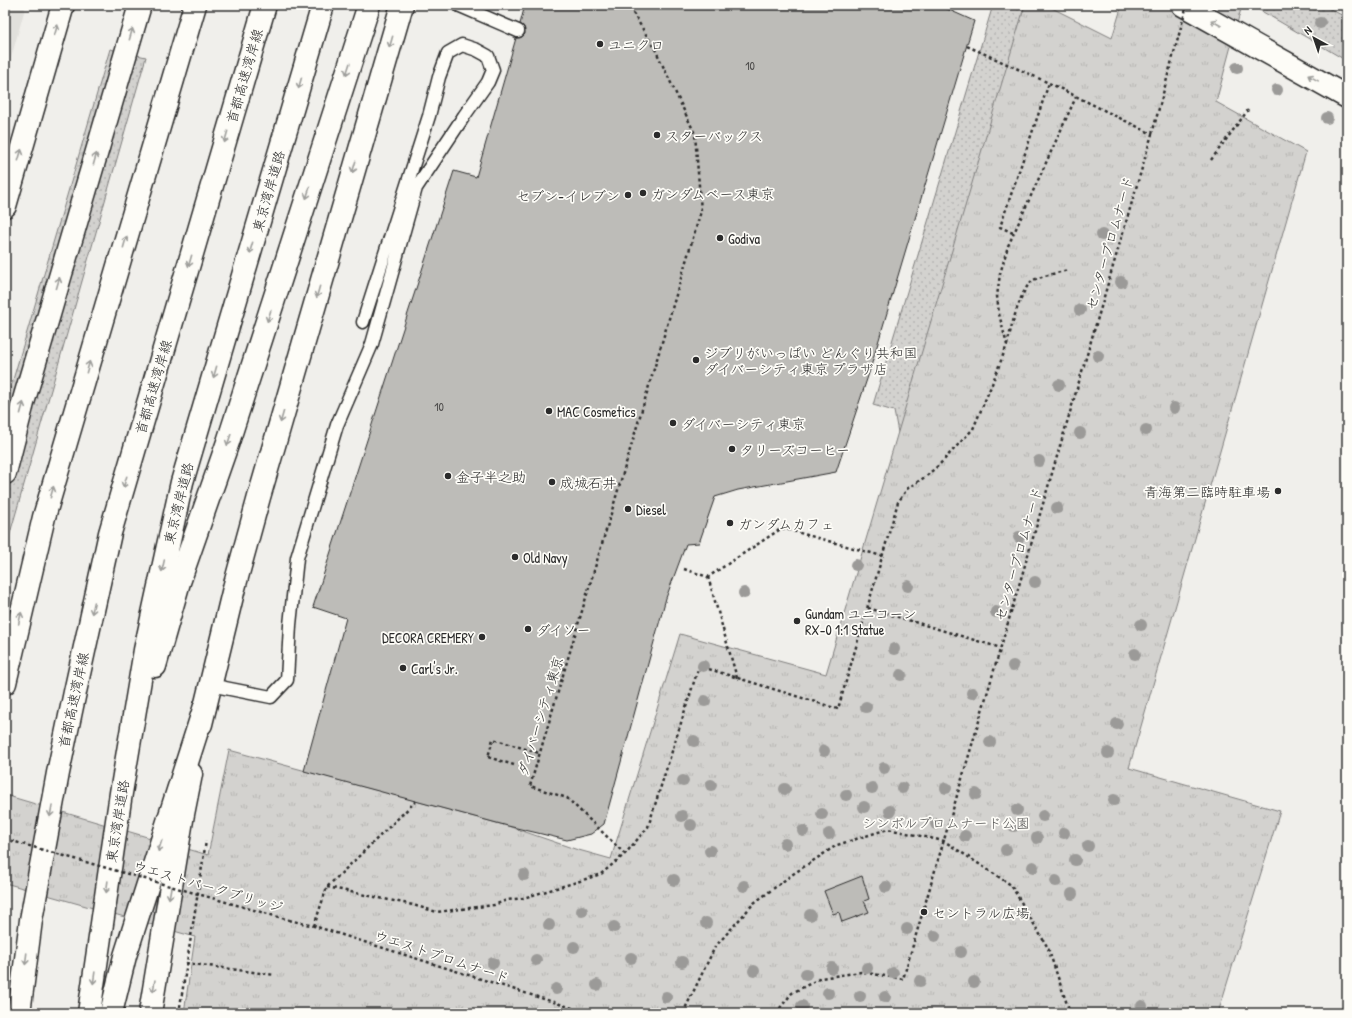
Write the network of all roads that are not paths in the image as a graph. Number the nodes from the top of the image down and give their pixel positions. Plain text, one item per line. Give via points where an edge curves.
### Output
1 (63, 5) edge
2 (140, 5) edge
3 (195, 5) edge
4 (265, 5) edge
5 (323, 5) edge
6 (369, 5) edge
7 (402, 5) edge
8 (458, 5) edge
9 (1183, 5) edge
10 (518, 31) dead end
11 (1347, 97) edge
12 (5, 206) edge
13 (363, 322) dead end
14 (5, 473) edge
15 (5, 683) edge
16 (210, 685) junction
17 (205, 706) junction
18 (121, 793) junction
19 (19, 1013) edge
20 (90, 1013) edge
21 (111, 1013) edge
22 (150, 1013) edge

12 -> 1 main road
14 -> 2 main road
15 -> 3 main road via 44,517
4 -> 19 main road, 首都高速湾岸線 via 110,533 58,773 31,920
5 -> 18 main road, 東京湾岸道路 via 182,482 144,650
6 -> 18 main road via 228,442 179,582
7 -> 16 main road via 259,497
8 - 10 lane
11 -> 9 main road
13 - 16 lane via 448,53 462,45 477,50 488,56 493,70 488,82 416,188 372,344 337,425 297,558 287,680 270,697
16 - 17 main road
17 -> 21 main road via 125,956
17 -> 22 main road via 183,814
18 -> 20 main road, 東京湾岸道路

